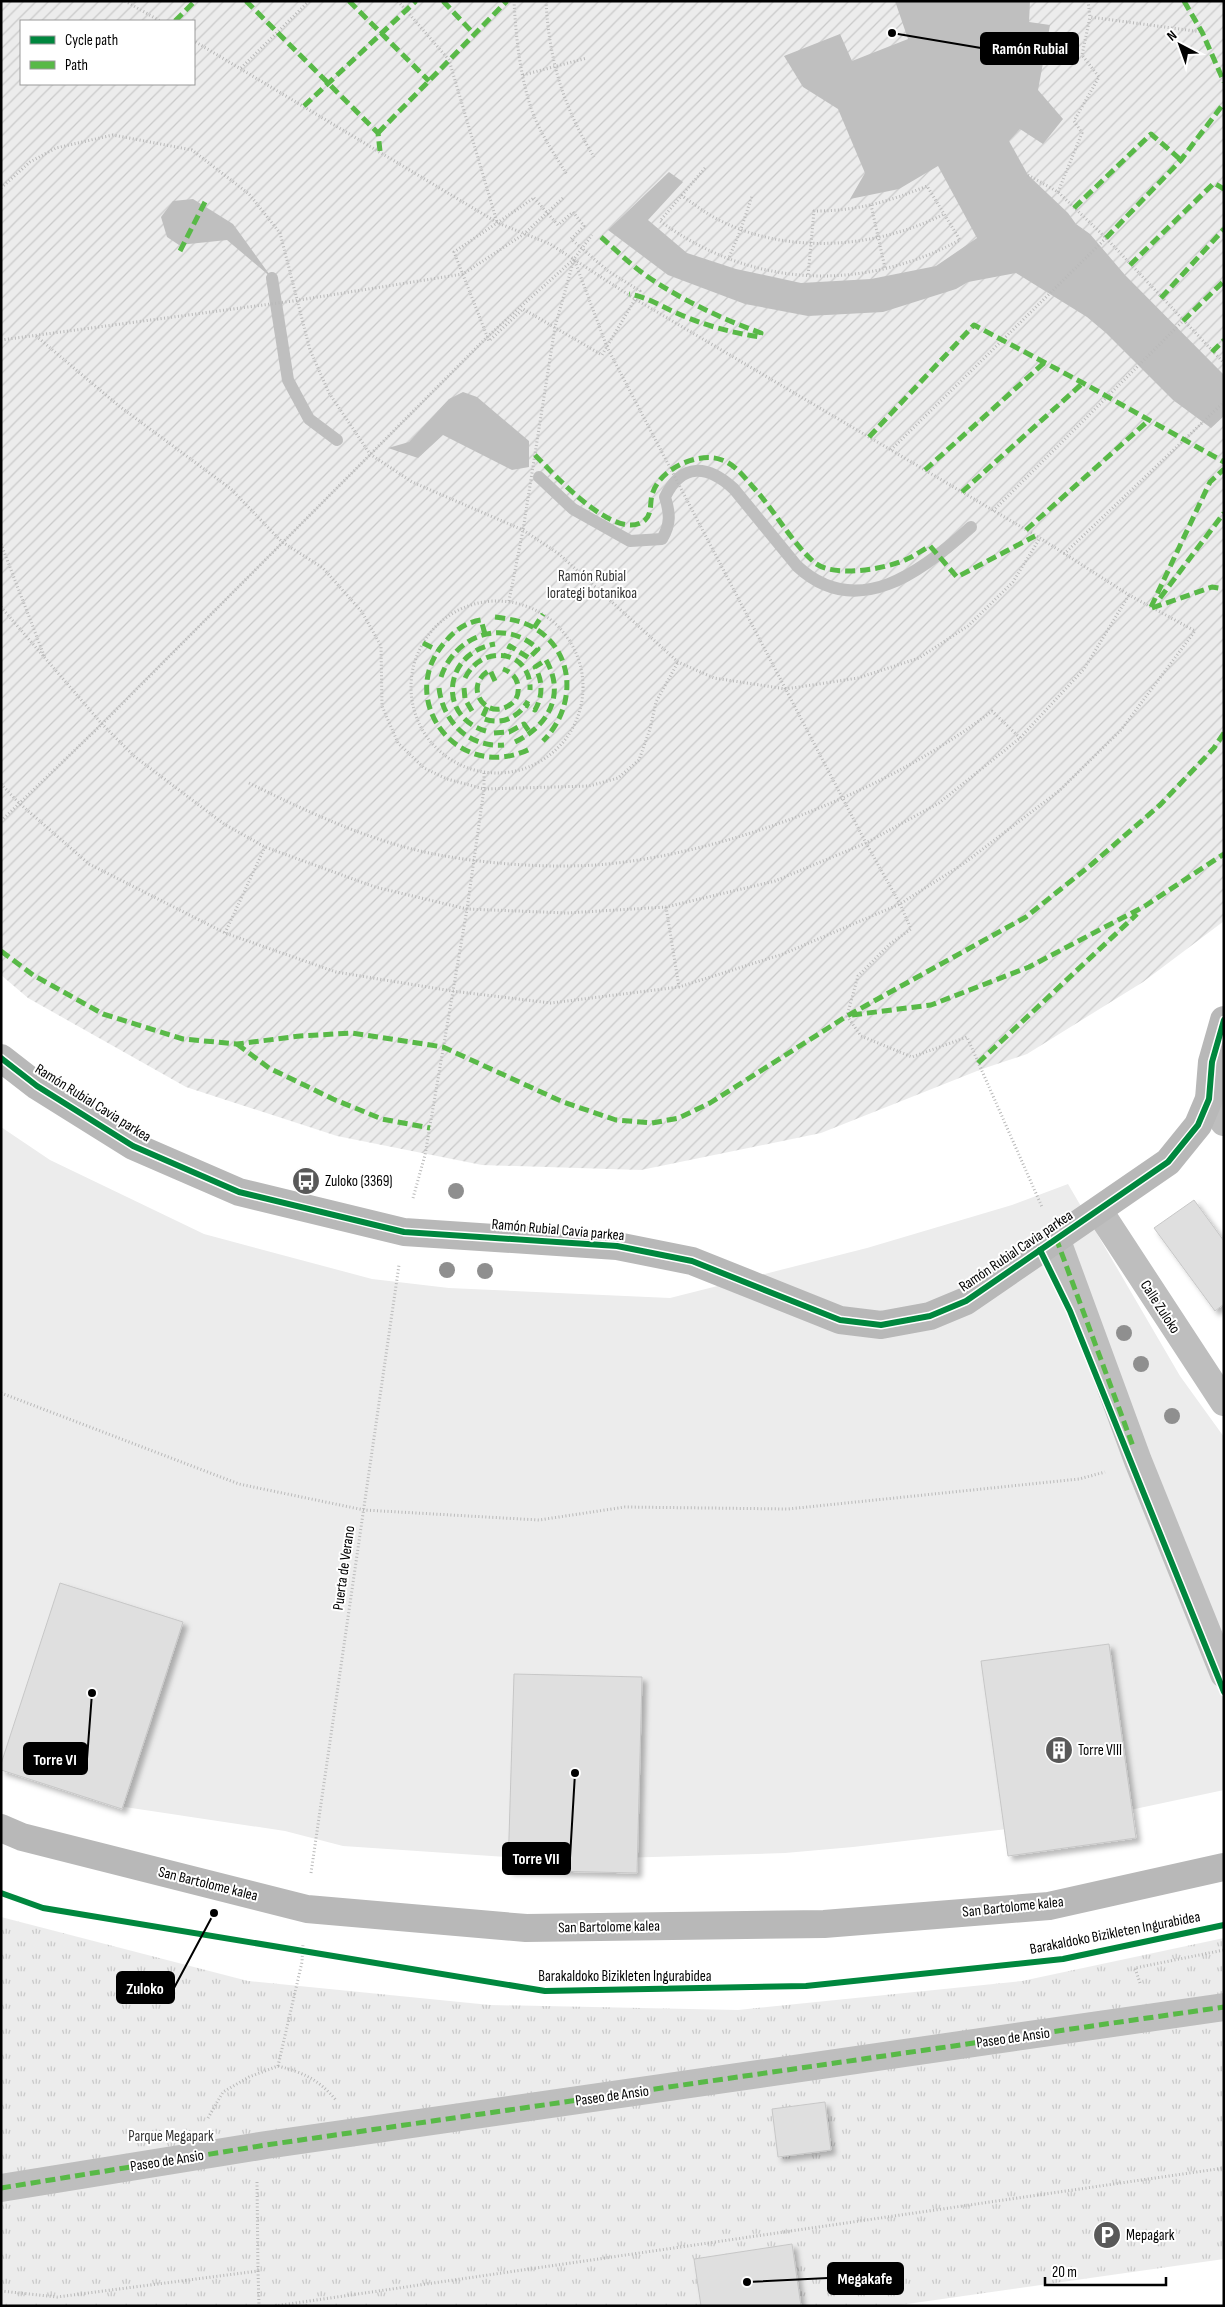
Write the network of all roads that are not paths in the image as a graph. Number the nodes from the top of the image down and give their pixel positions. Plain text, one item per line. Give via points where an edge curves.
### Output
1 (1224, 1020) edge
2 (1, 1058) edge
3 (1209, 1099) junction
4 (1224, 1122) edge
5 (1098, 1211) junction
6 (1056, 1238) junction
7 (1224, 1402) edge
8 (1224, 1674) edge
9 (1, 1828) edge
10 (1224, 1867) edge
11 (1224, 2007) edge
12 (1, 2188) edge

1 - 3 street, Ramón Rubial Cavia parkea via 1212,1062
2 - 6 street, Ramón Rubial Cavia parkea via 37,1086 133,1146 239,1192 404,1232 617,1246 692,1261 840,1320 881,1325 930,1316 966,1301
3 - 4 street
3 - 5 street, Ramón Rubial Cavia parkea via 1198,1125 1168,1162
5 - 6 street, Ramón Rubial Cavia parkea
5 - 7 street, Calle Zuloko
6 - 8 street via 1138,1461
9 - 10 street, San Bartolome kalea via 22,1837 306,1909 526,1928 824,1924 1049,1906
11 - 12 street, Paseo de Ansio via 356,2132

